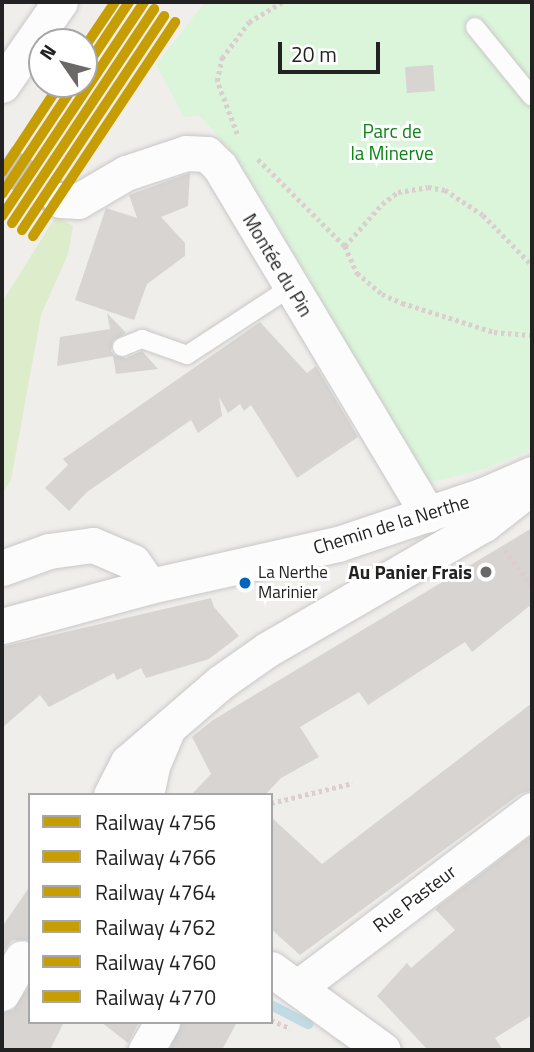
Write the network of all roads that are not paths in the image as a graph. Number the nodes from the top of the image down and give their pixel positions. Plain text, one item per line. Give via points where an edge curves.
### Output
1 (60, 2) edge
2 (475, 27) dead end
3 (2, 85) edge
4 (532, 97) edge
5 (60, 200) dead end
6 (291, 287) junction
7 (122, 347) dead end
8 (532, 474) edge
9 (532, 486) edge
10 (429, 514) junction
11 (2, 568) edge
12 (150, 586) junction
13 (2, 626) edge
14 (167, 731) junction
15 (112, 793) edge
16 (146, 793) edge
17 (532, 810) edge
18 (22, 958) dead end
19 (284, 978) edge
20 (2, 993) edge
21 (161, 1024) edge
22 (146, 1050) edge
23 (383, 1050) edge

1 - 3 street
2 - 4 lane
5 - 6 street, Montée du Pin via 78,201 126,173 186,153 207,154 220,167
6 - 7 lane via 187,355 142,339
6 - 10 street, Montée du Pin
8 - 10 street, Chemin de la Nerthe
9 - 14 street via 485,524 268,649
10 - 12 street, Chemin de la Nerthe via 338,544
11 - 12 street via 49,551 93,545 133,562
12 - 13 street, Chemin de la Nerthe
14 - 15 street via 128,762
14 - 16 street
17 - 19 street, Rue Pasteur
18 - 20 street
19 - 23 street
21 - 22 street

